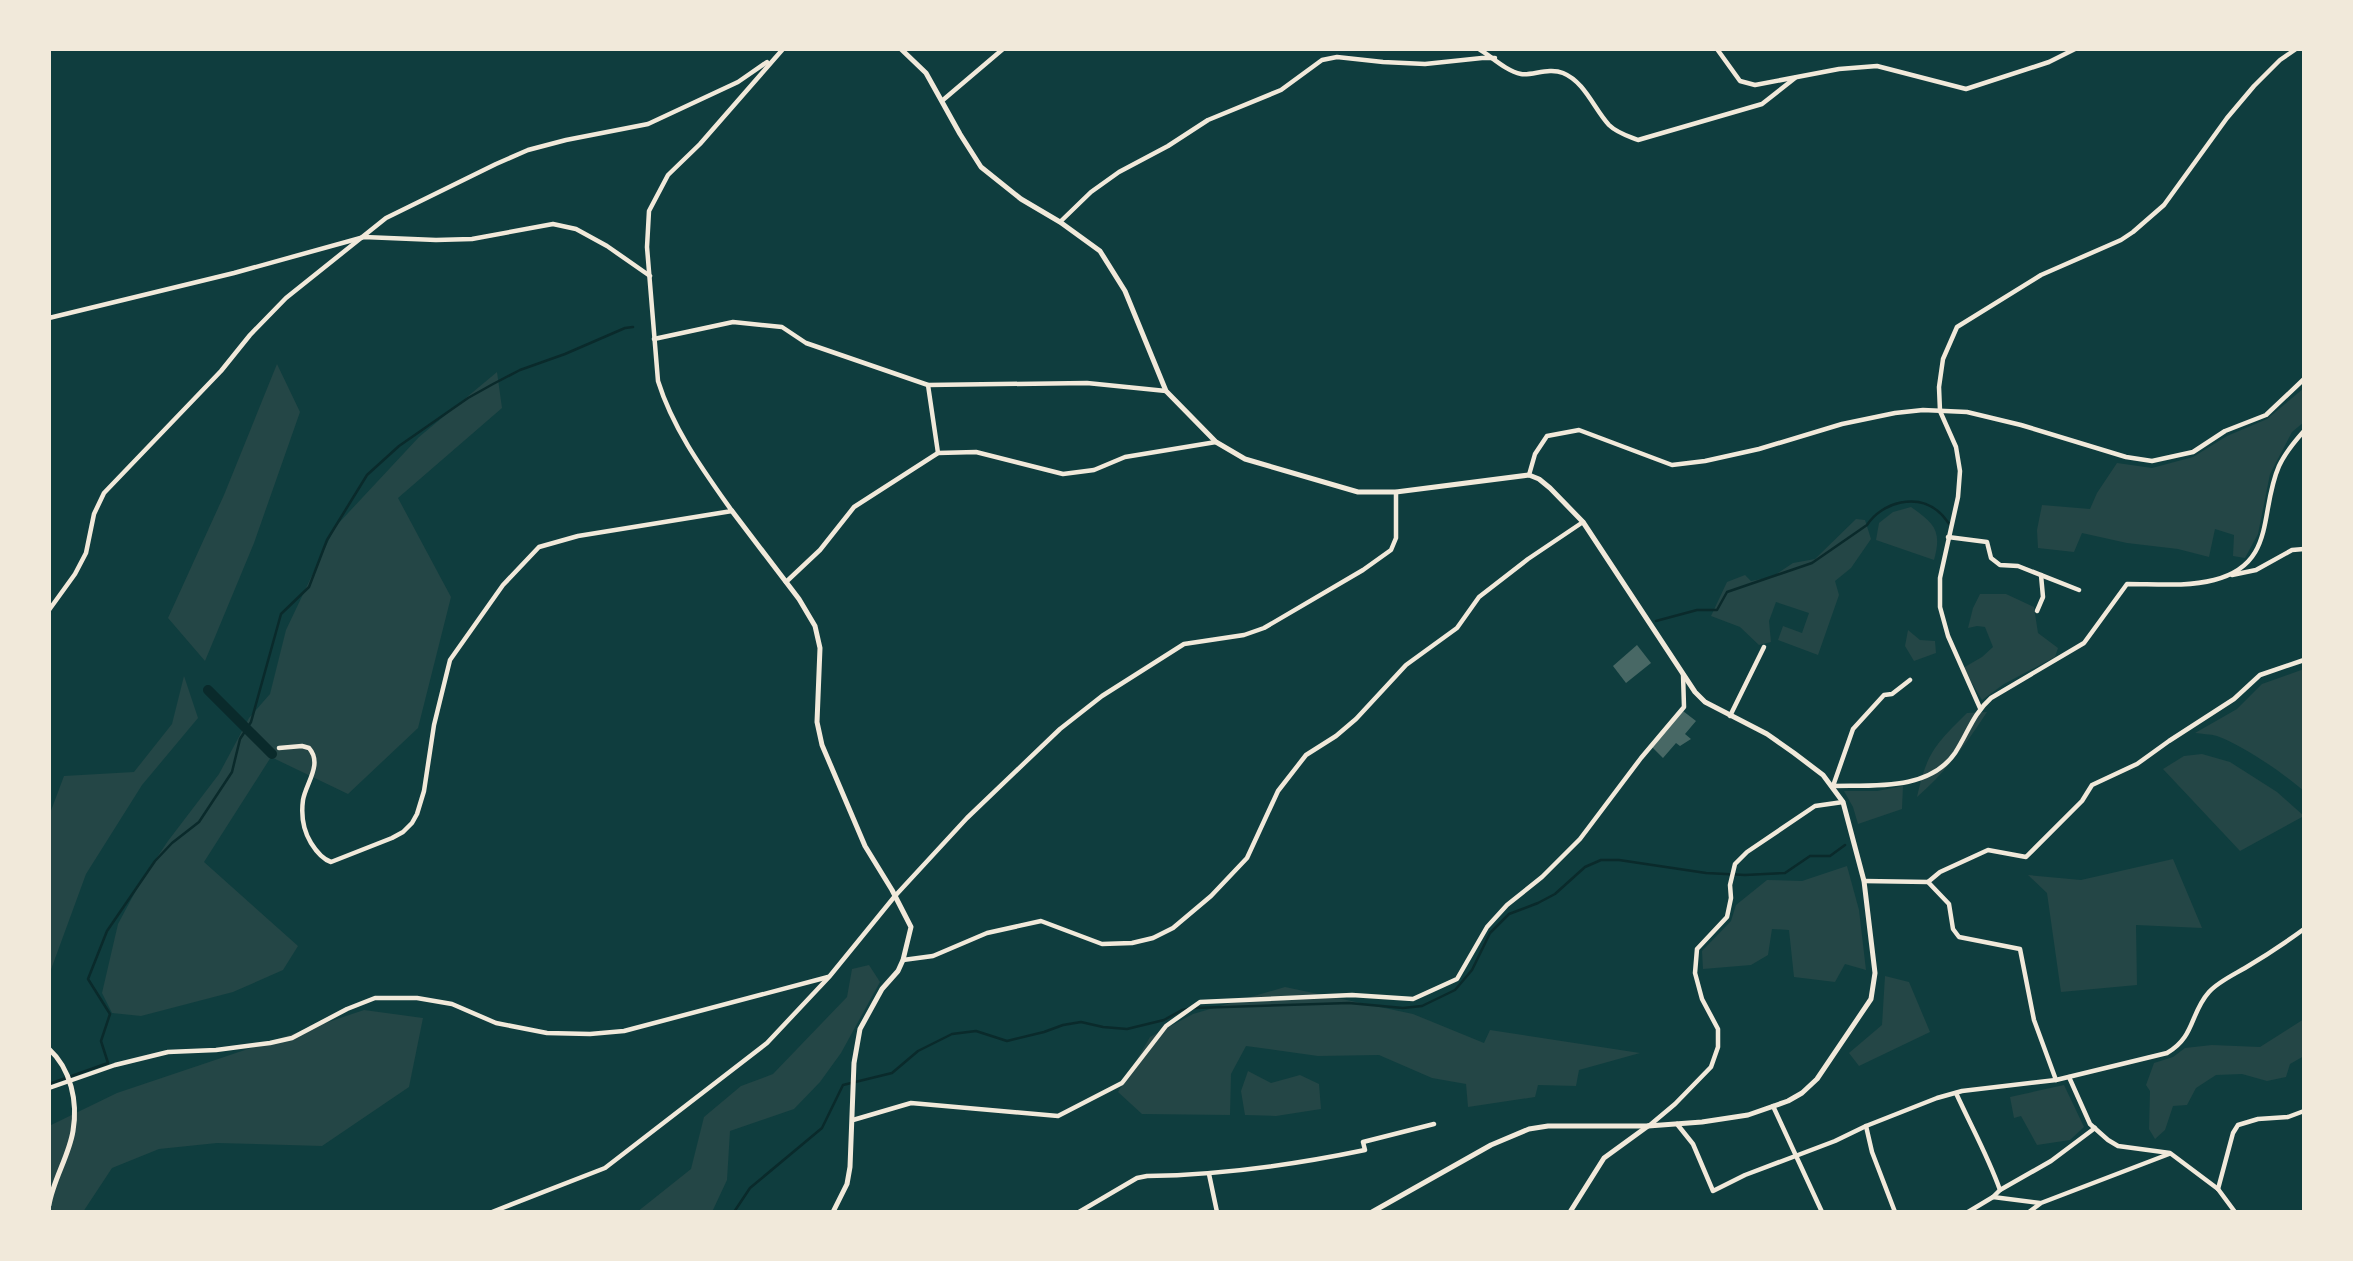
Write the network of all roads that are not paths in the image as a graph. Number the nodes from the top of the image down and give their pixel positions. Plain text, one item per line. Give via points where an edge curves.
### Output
1 (783, 49) edge
2 (901, 49) edge
3 (1003, 49) edge
4 (1479, 49) edge
5 (1717, 49) edge
6 (2076, 49) edge
7 (2296, 49) edge
8 (774, 58) junction
9 (1495, 58) junction
10 (1798, 76) junction
11 (943, 100) junction
12 (1060, 222) junction
13 (364, 237) junction
14 (651, 277) junction
15 (49, 318) edge
16 (654, 339) junction
17 (2304, 379) edge
18 (928, 385) junction
19 (1166, 391) junction
20 (1940, 411) junction
21 (2304, 431) edge
22 (1216, 442) junction
23 (938, 453) junction
24 (1529, 475) junction
25 (1396, 492) junction
26 (732, 511) junction
27 (1583, 522) junction
28 (1948, 537) junction
29 (2304, 549) edge
30 (2041, 575) junction
31 (2224, 576) junction
32 (786, 582) junction
33 (2080, 590) dead end
34 (49, 610) edge
35 (2037, 611) dead end
36 (1764, 648) dead end
37 (2304, 660) edge
38 (1683, 674) junction
39 (1910, 680) dead end
40 (1980, 708) junction
41 (1730, 716) junction
42 (279, 748) dead end
43 (1833, 786) junction
44 (1843, 802) junction
45 (1864, 881) junction
46 (1928, 882) junction
47 (895, 896) junction
48 (2304, 929) edge
49 (903, 960) junction
50 (829, 977) junction
51 (49, 1049) edge
52 (2069, 1077) junction
53 (2056, 1080) junction
54 (49, 1088) edge
55 (1956, 1093) junction
56 (1773, 1106) junction
57 (2304, 1111) edge
58 (853, 1120) junction
59 (1676, 1123) junction
60 (1434, 1124) dead end
61 (1648, 1126) junction
62 (1866, 1126) junction
63 (2095, 1128) junction
64 (2170, 1153) junction
65 (1795, 1156) junction
66 (1209, 1174) junction
67 (2217, 1189) junction
68 (2000, 1190) junction
69 (1993, 1197) junction
70 (2041, 1203) junction
71 (49, 1205) edge
72 (492, 1212) edge
73 (833, 1212) edge
74 (1079, 1212) edge
75 (1217, 1212) edge
76 (1373, 1212) edge
77 (1570, 1212) edge
78 (1822, 1212) edge
79 (1895, 1212) edge
80 (1968, 1212) edge
81 (2029, 1212) edge
82 (2235, 1212) edge

1 - 8 street
2 - 11 street via 926,72
3 - 11 street
4 - 9 street
5 - 10 street via 1740,81 1755,85
6 - 10 street via 1966,89 1877,66
7 - 20 street via 2254,86 2164,205 2133,233 2041,275 1957,327 1943,359
8 - 13 street via 738,82 648,124 528,150 386,219
8 - 14 street via 668,175 649,211
9 - 10 street via 1524,75 1562,72 1578,83 1609,125 1638,140 1762,104
9 - 12 street via 1425,64 1337,57 1322,61 1281,90 1208,120 1118,172
11 - 12 street via 981,167
12 - 19 street via 1100,251 1110,264
13 - 14 street via 472,239 554,224 576,229
13 - 15 street
13 - 34 street via 286,298 104,493 93,514 86,554
14 - 16 street
16 - 18 street via 733,322 782,327 806,343
16 - 26 street via 665,402 699,465
17 - 20 street via 2266,415 2225,431 2193,452 2152,461 1967,412
18 - 19 street via 1087,383
18 - 23 street
19 - 22 street
20 - 24 street via 1895,413 1759,449 1672,465 1579,430 1563,431 1548,436 1535,454
20 - 28 street via 1956,447 1960,471
21 - 31 street via 2279,466 2262,540 2249,562
22 - 23 street via 1125,457 1094,470 1063,474 976,452
22 - 25 street via 1245,459 1301,477 1358,492
23 - 32 street via 854,507 820,550
24 - 25 street
24 - 27 street via 1550,488
25 - 47 street via 1396,538 1391,550 1264,628 1184,644 1102,696 1060,729 967,818
26 - 32 street
26 - 42 street via 578,536 539,547 503,585 450,660 417,814 392,838 326,861 303,825 303,801 314,755 302,746
27 - 38 street
27 - 49 street via 1479,597 1457,628 1406,665 1346,727 1306,755 1278,791 1247,858 1173,928 1132,943 1102,944 1041,921 987,933 933,956
28 - 30 street via 1987,542 1991,558 2000,565
28 - 40 street via 1940,607
29 - 31 street via 2292,550 2256,570
30 - 33 street
30 - 35 street via 2043,597
31 - 40 street via 2202,582 2127,584 2084,643
32 - 47 street via 815,626 820,649 817,722 822,745 865,846
36 - 41 street
37 - 46 street via 2260,675 2234,699 2137,764 2092,785 2026,857 1988,850
38 - 41 street via 1705,702
38 - 58 street via 1684,706 1580,839 1487,927 1457,979 1413,999 1352,995 1200,1002 1166,1027 1122,1083 1058,1116 911,1103
39 - 43 street via 1884,695 1853,729
40 - 43 street via 1954,754 1927,777
41 - 43 street via 1767,734
43 - 44 street
44 - 45 street
44 - 61 street via 1815,806 1735,864 1727,917 1697,949 1695,973 1718,1029 1718,1047 1711,1066
45 - 46 street
45 - 56 street via 1875,973 1871,999 1817,1079 1802,1093
46 - 53 street via 1949,904 1959,937 2020,949 2034,1020
47 - 49 street via 911,927
47 - 50 street
48 - 52 street via 2210,990 2177,1047
49 - 58 street via 860,1029
50 - 54 street via 624,1031 590,1034 547,1033 496,1023 452,1004 417,998 375,998 292,1038 216,1051 168,1052
50 - 72 street via 767,1043 605,1168
51 - 71 street via 67,1071 74,1096 73,1131
52 - 53 street
52 - 63 street
53 - 55 street
55 - 62 street
55 - 68 street
56 - 59 street via 1714,1121
56 - 65 street
57 - 67 street via 2238,1125
58 - 73 street via 847,1184
59 - 61 street
59 - 65 street via 1693,1144 1713,1191
60 - 66 street via 1363,1142 1364,1150
61 - 76 street via 1529,1129 1491,1145
61 - 77 street via 1604,1158
62 - 65 street
62 - 79 street
63 - 64 street via 2118,1146
63 - 68 street via 2051,1161
64 - 67 street
64 - 70 street
65 - 78 street
66 - 74 street via 1137,1178
66 - 75 street
67 - 82 street
68 - 69 street
69 - 70 street
69 - 80 street
70 - 81 street

